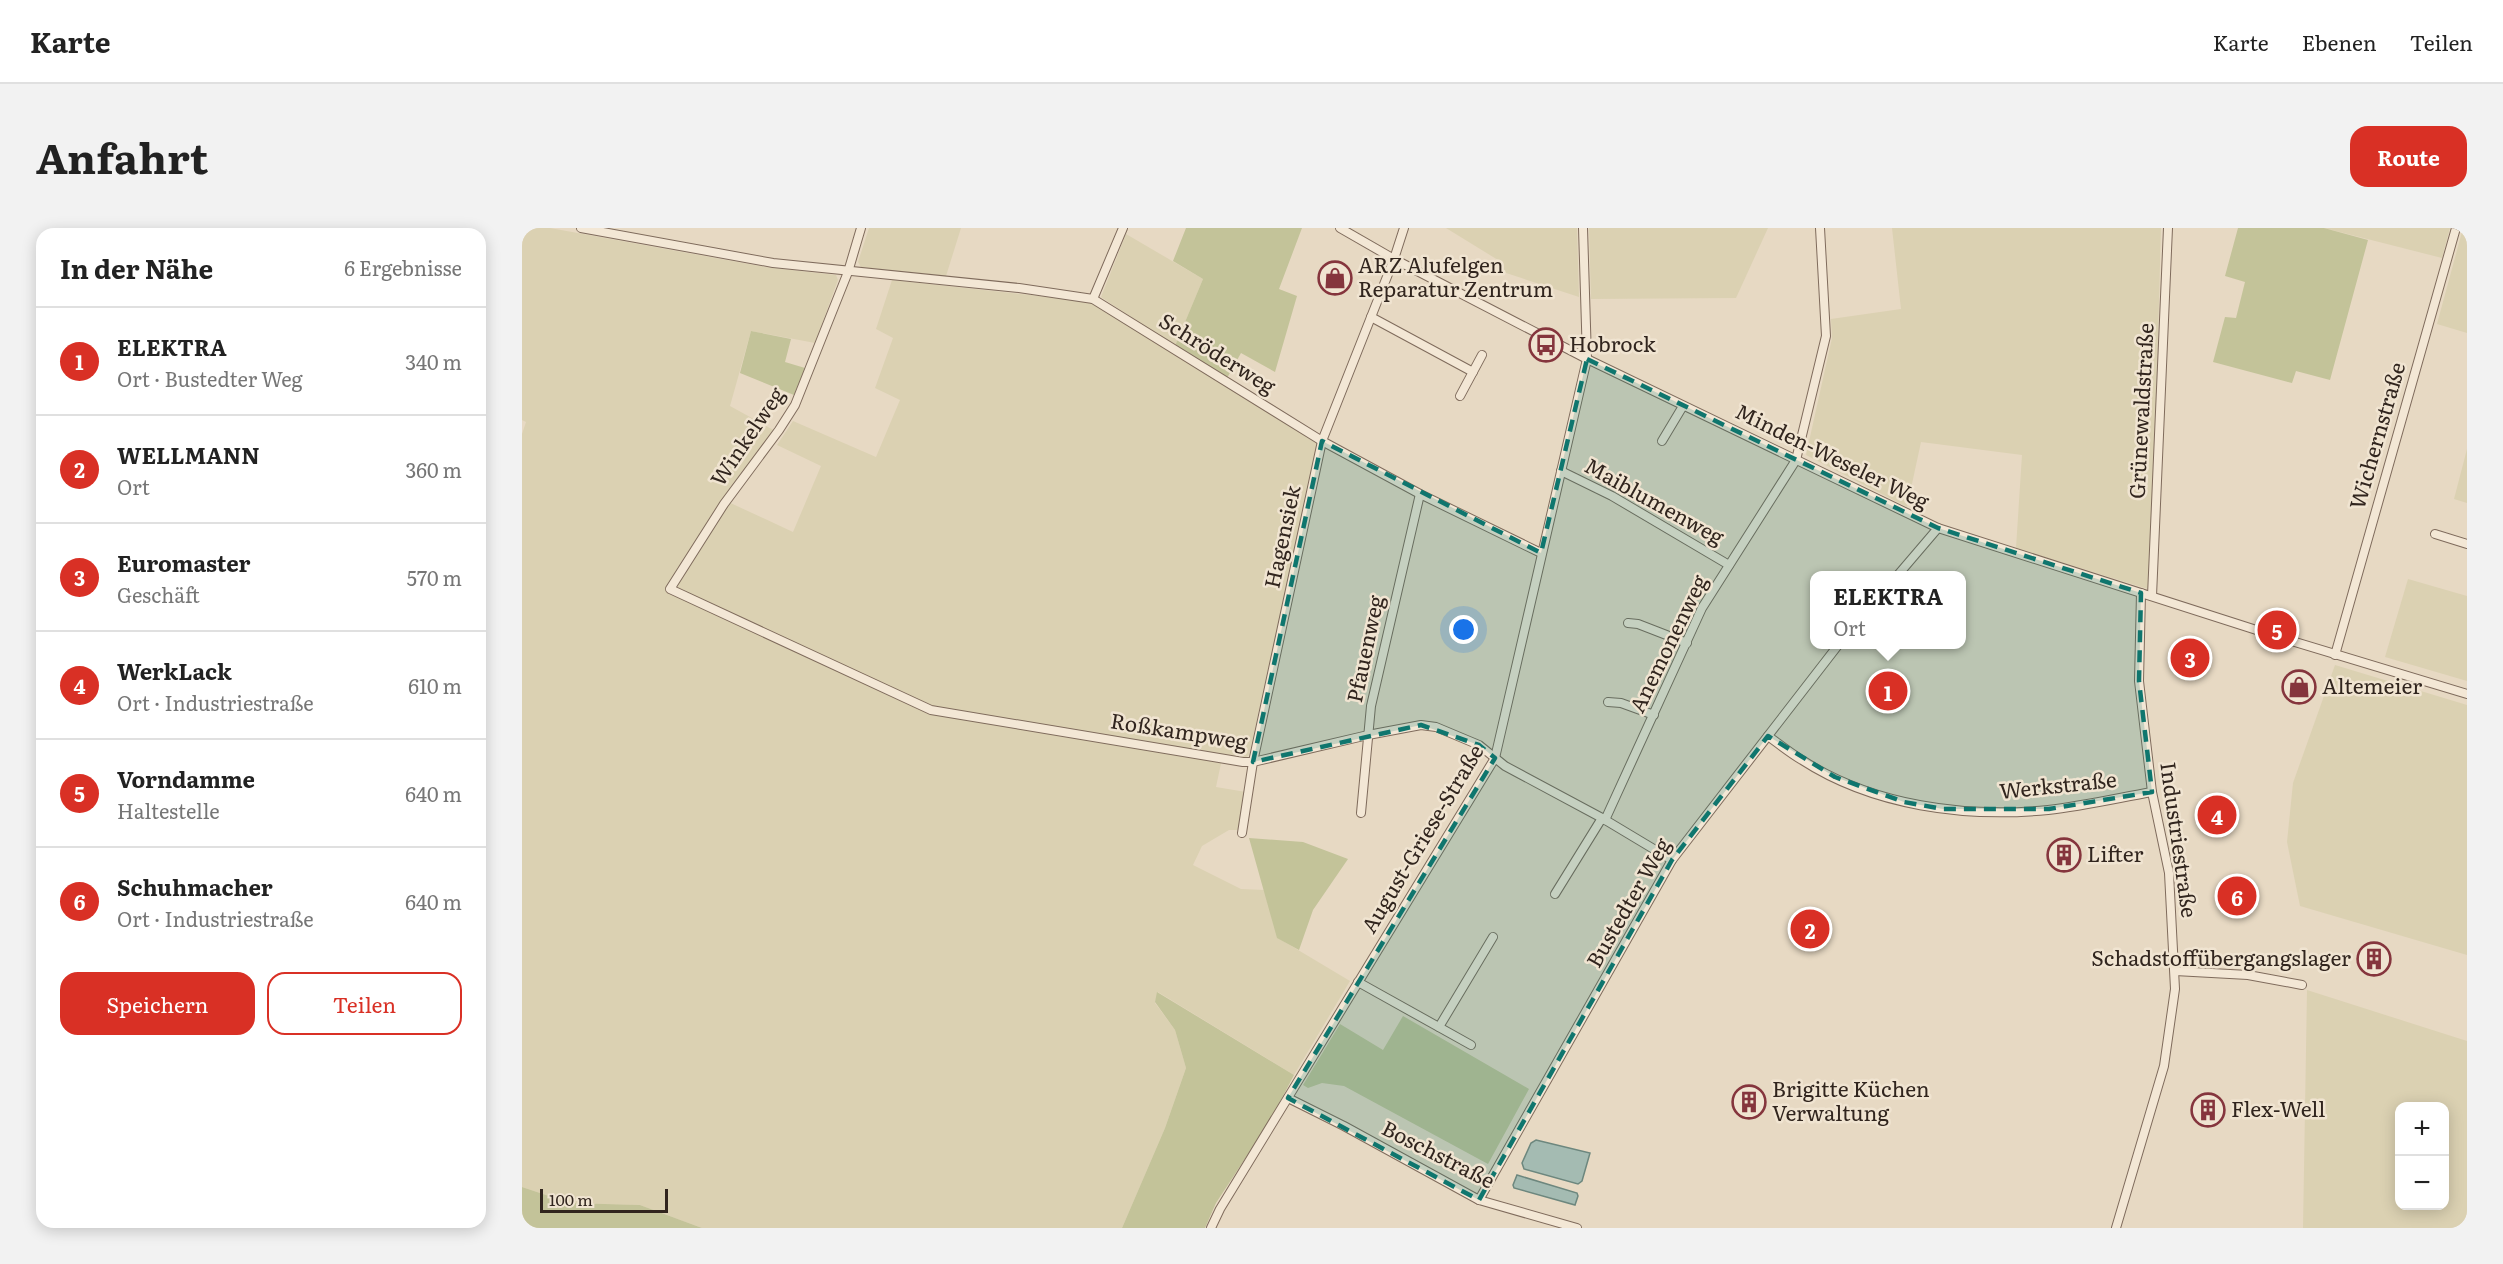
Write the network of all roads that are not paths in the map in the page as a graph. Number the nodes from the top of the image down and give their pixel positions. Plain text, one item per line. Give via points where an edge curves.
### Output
1 (581, 228) edge
2 (861, 228) edge
3 (1123, 228) edge
4 (1340, 228) edge
5 (1404, 228) edge
6 (1583, 228) edge
7 (1820, 228) edge
8 (2168, 228) edge
9 (2456, 228) edge
10 (1394, 259) junction
11 (848, 272) junction
12 (1094, 299) junction
13 (1371, 317) junction
14 (1482, 355) dead end
15 (1587, 359) junction
16 (1473, 372) junction
17 (1460, 396) dead end
18 (1683, 406) junction
19 (1322, 441) junction
20 (1662, 441) dead end
21 (1796, 460) junction
22 (1561, 471) junction
23 (1420, 494) junction
24 (1938, 528) junction
25 (2435, 534) dead end
26 (2467, 544) edge
27 (1541, 553) junction
28 (1729, 565) junction
29 (1901, 571) edge
30 (670, 589) joint
31 (2141, 593) junction
32 (2152, 596) junction
33 (1628, 622) dead end
34 (1687, 643) junction
35 (1836, 649) edge
36 (2335, 655) junction
37 (2467, 694) edge
38 (1608, 702) dead end
39 (1654, 715) junction
40 (1368, 735) junction
41 (1768, 736) junction
42 (1495, 758) junction
43 (1252, 762) junction
44 (2152, 792) junction
45 (1361, 813) dead end
46 (1603, 819) junction
47 (1242, 833) dead end
48 (1672, 860) junction
49 (1555, 894) dead end
50 (1493, 937) dead end
51 (2175, 971) junction
52 (1358, 982) junction
53 (2302, 985) dead end
54 (1439, 1027) junction
55 (1471, 1045) dead end
56 (1288, 1098) junction
57 (1479, 1200) junction
58 (1211, 1228) edge
59 (1577, 1228) edge
60 (2116, 1228) edge

1 - 11 street, Schröderweg via 773,263
2 - 11 street, Winkelweg
3 - 12 street
4 - 10 street, Minden-Weseler Weg
5 - 10 street, Hagensiek
6 - 15 street, August-Griese-Straße
7 - 21 street, Anemonenweg via 1826,336
8 - 32 street, Grünewaldstraße
9 - 36 street, Wichernstraße
10 - 13 street, Hagensiek
10 - 15 street, Minden-Weseler Weg
11 - 12 street, Schröderweg
11 - 30 street, Winkelweg via 795,405 724,504
12 - 19 street, Schröderweg
13 - 16 street
13 - 19 street, Hagensiek
14 - 16 street
15 - 18 street, Minden-Weseler Weg
15 - 22 street, August-Griese-Straße
16 - 17 street
18 - 20 street
18 - 21 street, Minden-Weseler Weg
19 - 23 street, Schröderweg
19 - 43 street, Hagensiek
21 - 24 street, Minden-Weseler Weg
21 - 28 street, Anemonenweg
22 - 27 street, August-Griese-Straße
22 - 28 street, Maiblumenweg via 1612,496
23 - 27 street, Schröderweg
23 - 40 street, Pfauenweg via 1371,706
24 - 29 street
24 - 31 street, Minden-Weseler Weg
25 - 26 street
27 - 42 street, August-Griese-Straße
28 - 34 street, Anemonenweg via 1702,608
30 - 43 street, Roßkampweg via 931,710
31 - 32 street, Minden-Weseler Weg
31 - 44 street, Industriestraße via 2139,681
32 - 36 street, Minden-Weseler Weg
33 - 34 street
34 - 39 street, Anemonenweg
35 - 41 street, Bustedter Weg
36 - 37 street, Minden-Weseler Weg
38 - 39 street
39 - 46 street, Anemonenweg
40 - 42 street, Roßkampweg via 1421,725 1436,727 1479,745
40 - 43 street, Roßkampweg
40 - 45 street, Pfauenweg
41 - 44 street, Werkstraße via 1803,761 1835,777 1904,802 1942,809 2049,809
41 - 48 street, Bustedter Weg
42 - 46 street, Roßkampweg
42 - 52 street, August-Griese-Straße
43 - 47 street, Hagensiek
44 - 51 street, Industriestraße via 2169,873
46 - 48 street, Roßkampweg
46 - 49 street, Anemonenweg
48 - 57 street, Bustedter Weg
50 - 54 street
51 - 53 street via 2248,975
51 - 60 street, Industriestraße via 2174,1008 2164,1066
52 - 54 street
52 - 56 street, August-Griese-Straße
54 - 55 street
56 - 57 street, Boschstraße
56 - 58 street, August-Griese-Straße
57 - 59 street, Boschstraße

